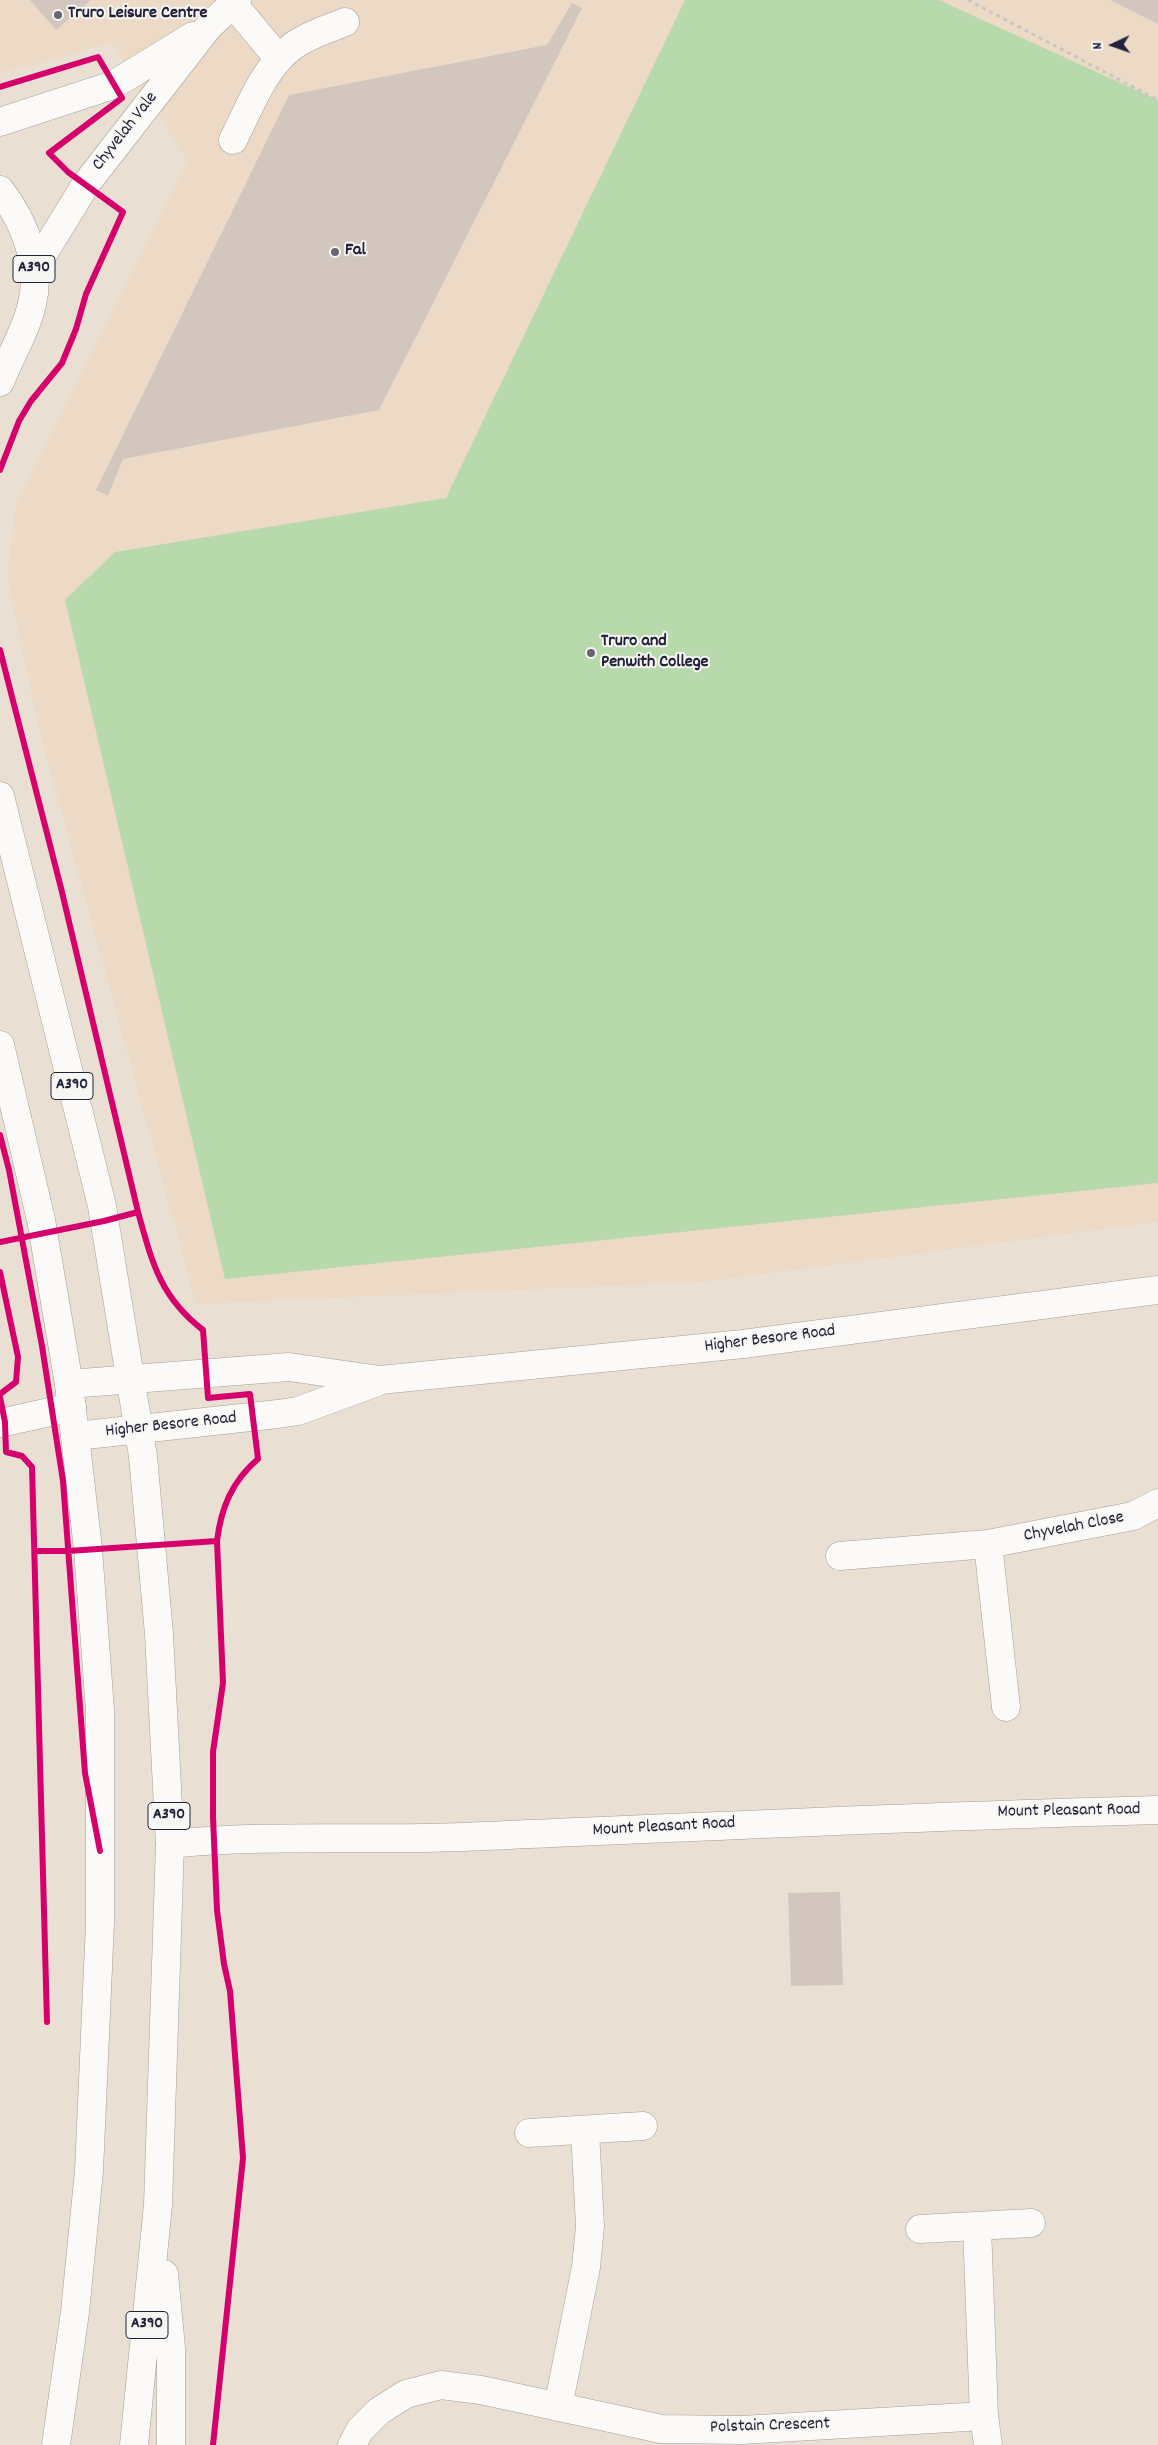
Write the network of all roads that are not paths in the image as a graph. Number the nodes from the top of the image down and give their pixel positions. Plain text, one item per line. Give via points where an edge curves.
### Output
1 (235, 2) edge
2 (345, 22) dead end
3 (209, 26) junction
4 (279, 59) junction
5 (0, 122) edge
6 (233, 140) dead end
7 (0, 190) edge
8 (34, 269) junction
9 (6, 356) edge
10 (0, 382) edge
11 (0, 796) edge
12 (0, 1045) edge
13 (1158, 1290) edge
14 (131, 1379) junction
15 (380, 1380) junction
16 (71, 1396) junction
17 (0, 1423) edge
18 (138, 1429) junction
19 (76, 1436) junction
20 (1158, 1503) edge
21 (988, 1544) junction
22 (840, 1556) dead end
23 (1006, 1706) dead end
24 (1158, 1810) edge
25 (170, 1844) junction
26 (643, 2126) dead end
27 (585, 2130) junction
28 (529, 2134) dead end
29 (158, 2205) junction
30 (1031, 2223) dead end
31 (977, 2226) junction
32 (920, 2229) dead end
33 (558, 2408) junction
34 (984, 2416) junction
35 (56, 2445) edge
36 (134, 2445) edge
37 (171, 2445) edge
38 (352, 2445) edge
39 (988, 2445) edge

1 - 3 main road, Chyvelah Vale
1 - 4 main road
2 - 4 main road via 293,46
3 - 5 main road, Chyvelah Vale via 113,85
3 - 8 main road, Chyvelah Vale via 86,184
4 - 6 main road
7 - 8 main road, A390 via 21,223
8 - 9 main road, A390 via 33,303 24,328
9 - 10 main road, A390
11 - 14 main road, A390 via 102,1206
12 - 16 main road via 41,1220
13 - 15 main road, Higher Besore Road via 744,1344
14 - 15 main road, Higher Besore Road via 288,1367
14 - 16 main road, Higher Besore Road
14 - 18 main road, A390
15 - 18 main road, Higher Besore Road via 298,1410
16 - 17 main road, Higher Besore Road
16 - 19 main road
18 - 19 main road, Higher Besore Road
18 - 25 main road, A390 via 159,1634
19 - 35 main road via 100,1710 100,1922 89,2171
20 - 21 main road, Chyvelah Close via 1133,1516
21 - 22 main road, Chyvelah Close
21 - 23 main road
24 - 25 main road, Mount Pleasant Road via 914,1816 459,1837 215,1839
25 - 29 main road, A390
26 - 27 main road
27 - 28 main road
27 - 33 main road via 590,2226 588,2251 579,2313
29 - 36 main road, A390
29 - 37 main road via 171,2348
30 - 31 main road
31 - 32 main road
31 - 34 main road
33 - 34 main road, Polstain Crescent via 661,2429 742,2430
33 - 38 main road, Polstain Crescent via 481,2390 441,2385 406,2394 379,2411 360,2430
34 - 39 main road

